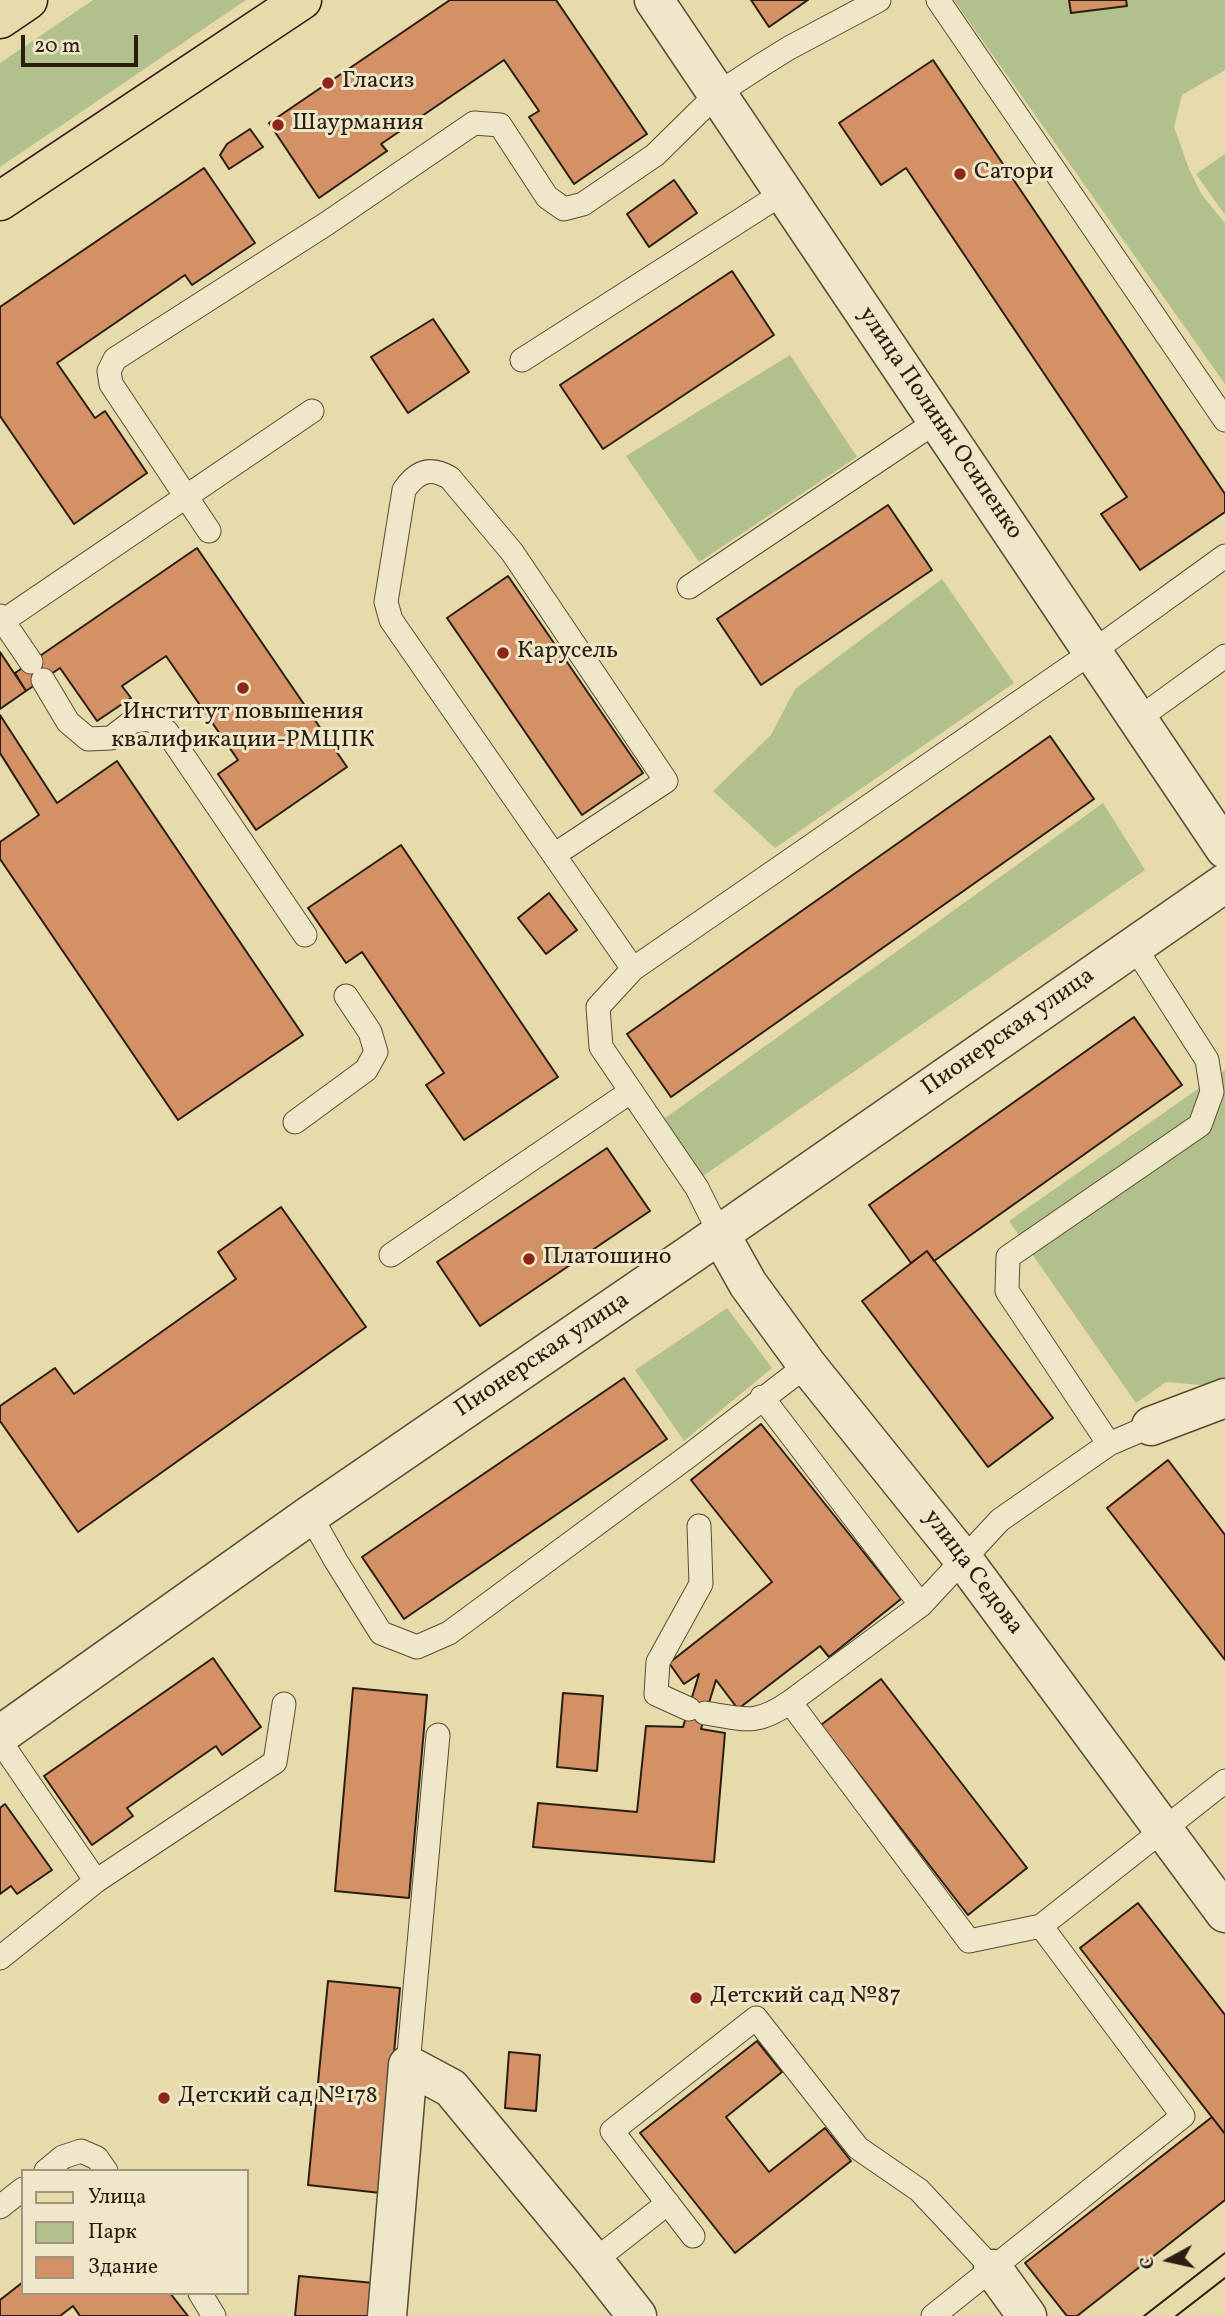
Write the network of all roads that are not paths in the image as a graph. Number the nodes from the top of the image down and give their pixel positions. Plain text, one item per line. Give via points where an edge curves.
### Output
1 (28, 0) edge
2 (302, 0) edge
3 (653, 0) edge
4 (879, 0) edge
5 (938, 0) edge
6 (0, 19) edge
7 (717, 94) junction
8 (783, 193) junction
9 (0, 201) edge
10 (522, 360) dead end
11 (312, 411) dead end
12 (1225, 420) edge
13 (937, 421) junction
14 (187, 496) junction
15 (209, 531) dead end
16 (1225, 556) edge
17 (689, 587) dead end
18 (2, 618) edge
19 (1092, 652) junction
20 (1225, 656) edge
21 (1138, 719) junction
22 (1225, 849) edge
23 (554, 855) junction
24 (1225, 883) edge
25 (304, 935) dead end
26 (1134, 946) junction
27 (633, 969) junction
28 (346, 996) dead end
29 (630, 1092) junction
30 (295, 1122) dead end
31 (720, 1234) junction
32 (391, 1255) dead end
33 (807, 1365) junction
34 (762, 1397) junction
35 (1225, 1398) edge
36 (1152, 1426) joint
37 (1109, 1444) junction
38 (310, 1515) junction
39 (699, 1526) dead end
40 (963, 1559) junction
41 (921, 1605) junction
42 (790, 1702) junction
43 (284, 1704) dead end
44 (0, 1735) edge
45 (438, 1735) dead end
46 (0, 1741) edge
47 (1225, 1781) edge
48 (1162, 1830) junction
49 (96, 1881) junction
50 (1225, 1913) edge
51 (1041, 1926) junction
52 (0, 1958) edge
53 (408, 2064) junction
54 (48, 2169) edge
55 (105, 2169) edge
56 (21, 2191) edge
57 (668, 2203) junction
58 (0, 2207) edge
59 (694, 2236) dead end
60 (594, 2261) junction
61 (993, 2269) junction
62 (201, 2295) edge
63 (214, 2316) edge
64 (387, 2316) edge
65 (637, 2316) edge
66 (933, 2316) edge
67 (1027, 2316) edge

1 - 6 main road
2 - 9 main road
3 - 7 street, улица Полины Осипенко
4 - 7 lane via 789,48
5 - 12 lane
7 - 8 street, улица Полины Осипенко
7 - 14 lane via 655,155 583,204 564,209 547,197 499,125 474,123 115,359 109,371 111,384
8 - 10 lane
8 - 13 street, улица Полины Осипенко
11 - 14 lane
13 - 17 lane
13 - 19 street, улица Полины Осипенко
14 - 15 lane
14 - 18 lane
16 - 19 lane
18 - 25 lane via 68,722 88,739 111,738 133,722 151,719 167,732
19 - 21 street, улица Полины Осипенко
19 - 27 lane
20 - 21 lane
21 - 22 street, улица Полины Осипенко
23 - 23 lane via 391,620 386,602 404,490 412,477 426,472 439,471 450,478 512,552 666,781
23 - 27 lane
24 - 26 street, Пионерская улица
26 - 31 street, Пионерская улица
26 - 37 lane via 1207,1060 1212,1092 1200,1125 1008,1257 1007,1291
27 - 29 lane via 598,1007 600,1047
28 - 30 lane via 370,1032 376,1052 366,1070
29 - 31 lane via 697,1188
29 - 32 lane
31 - 33 street, улица Седова via 748,1284
31 - 38 street, Пионерская улица
33 - 34 lane
33 - 40 street, улица Седова
34 - 38 lane via 637,1502 449,1633 417,1647 382,1633
34 - 41 lane
35 - 36 street
36 - 37 lane
37 - 40 lane via 1000,1520
38 - 44 street, Пионерская улица
39 - 42 lane via 701,1584 658,1662 656,1694 697,1711 752,1721
40 - 41 lane
40 - 48 street, улица Седова
41 - 42 lane
42 - 51 lane via 969,1941
43 - 49 lane via 275,1762
45 - 53 lane
46 - 49 lane
47 - 48 lane
48 - 50 street, улица Седова
48 - 51 lane
49 - 52 lane
51 - 61 lane via 1183,2116
53 - 60 street via 451,2088
53 - 64 street
54 - 55 lane via 80,2151 97,2158
56 - 58 lane
57 - 59 lane
57 - 60 lane
57 - 61 lane via 612,2131 756,2018 858,2148 919,2190
60 - 65 street
61 - 66 lane
61 - 67 street
62 - 63 lane

